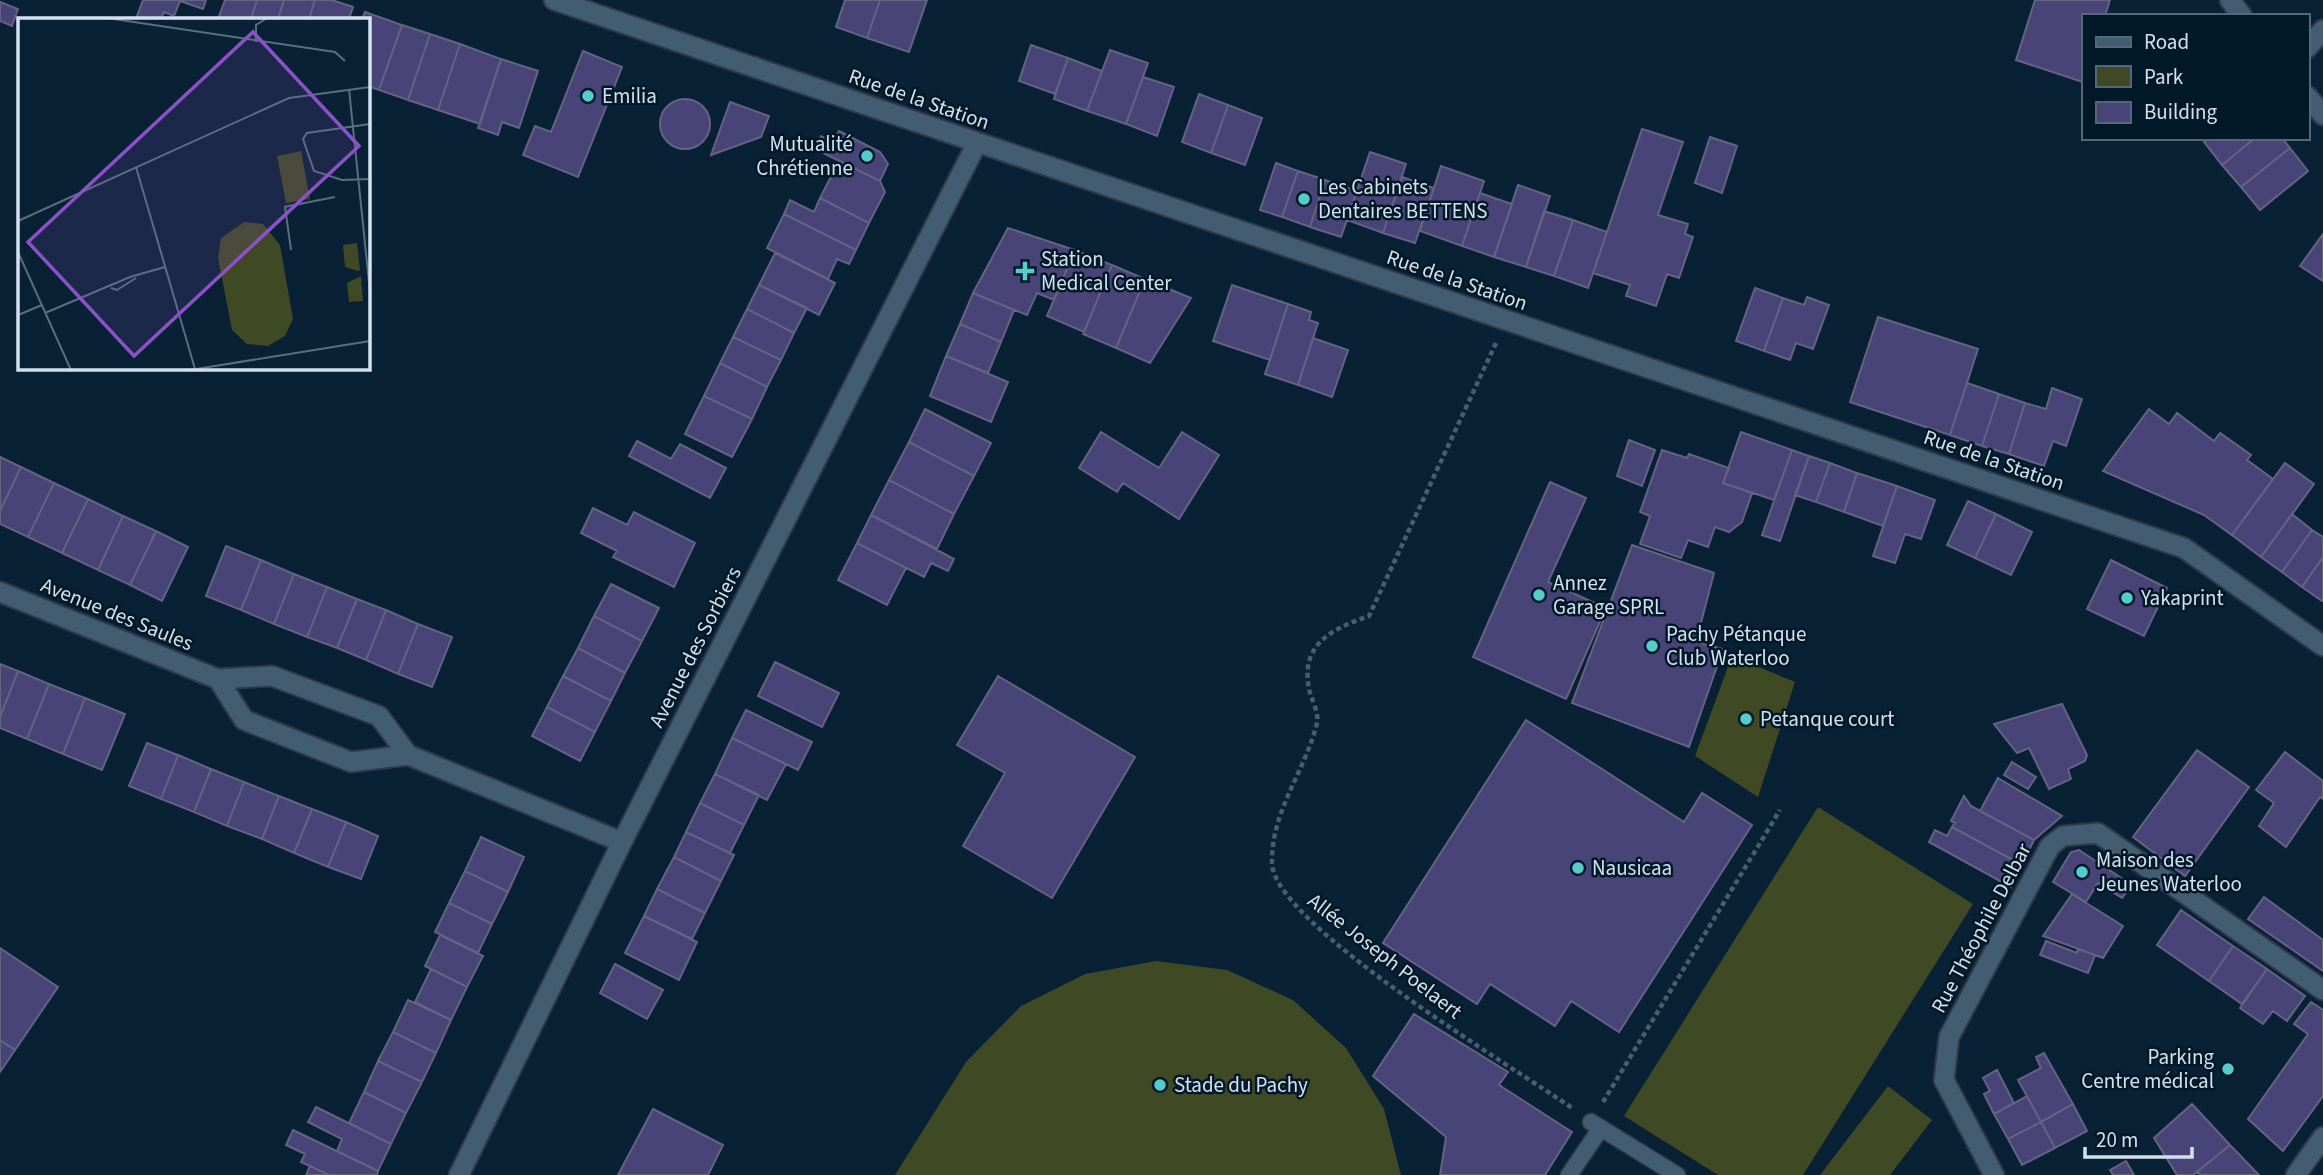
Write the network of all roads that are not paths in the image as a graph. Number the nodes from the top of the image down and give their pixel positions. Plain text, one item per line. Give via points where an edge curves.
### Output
1 (554, 0) edge
2 (2323, 30) edge
3 (2309, 46) edge
4 (2309, 98) edge
5 (2323, 115) edge
6 (977, 143) junction
7 (0, 592) edge
8 (2323, 646) edge
9 (218, 679) junction
10 (408, 755) junction
11 (622, 842) junction
12 (2323, 990) edge
13 (2323, 1137) edge
14 (459, 1175) edge
15 (1569, 1175) edge
16 (1677, 1175) edge
17 (1994, 1175) edge
18 (2296, 1175) edge

1 - 6 street, Rue de la Station
2 - 3 street
4 - 5 street
6 - 8 street, Rue de la Station via 2184,548
6 - 11 street, Avenue des Sorbiers
7 - 9 street, Avenue des Saules
9 - 10 street, Avenue des Saules via 272,676 379,716
9 - 10 street via 244,720 351,762
10 - 11 street
11 - 14 street, Avenue des Sorbiers
12 - 17 street, Rue Théophile Delbar via 2098,833 2063,836 2050,846 1949,1037 1944,1080
13 - 18 street
15 - 16 lane via 1596,1125

